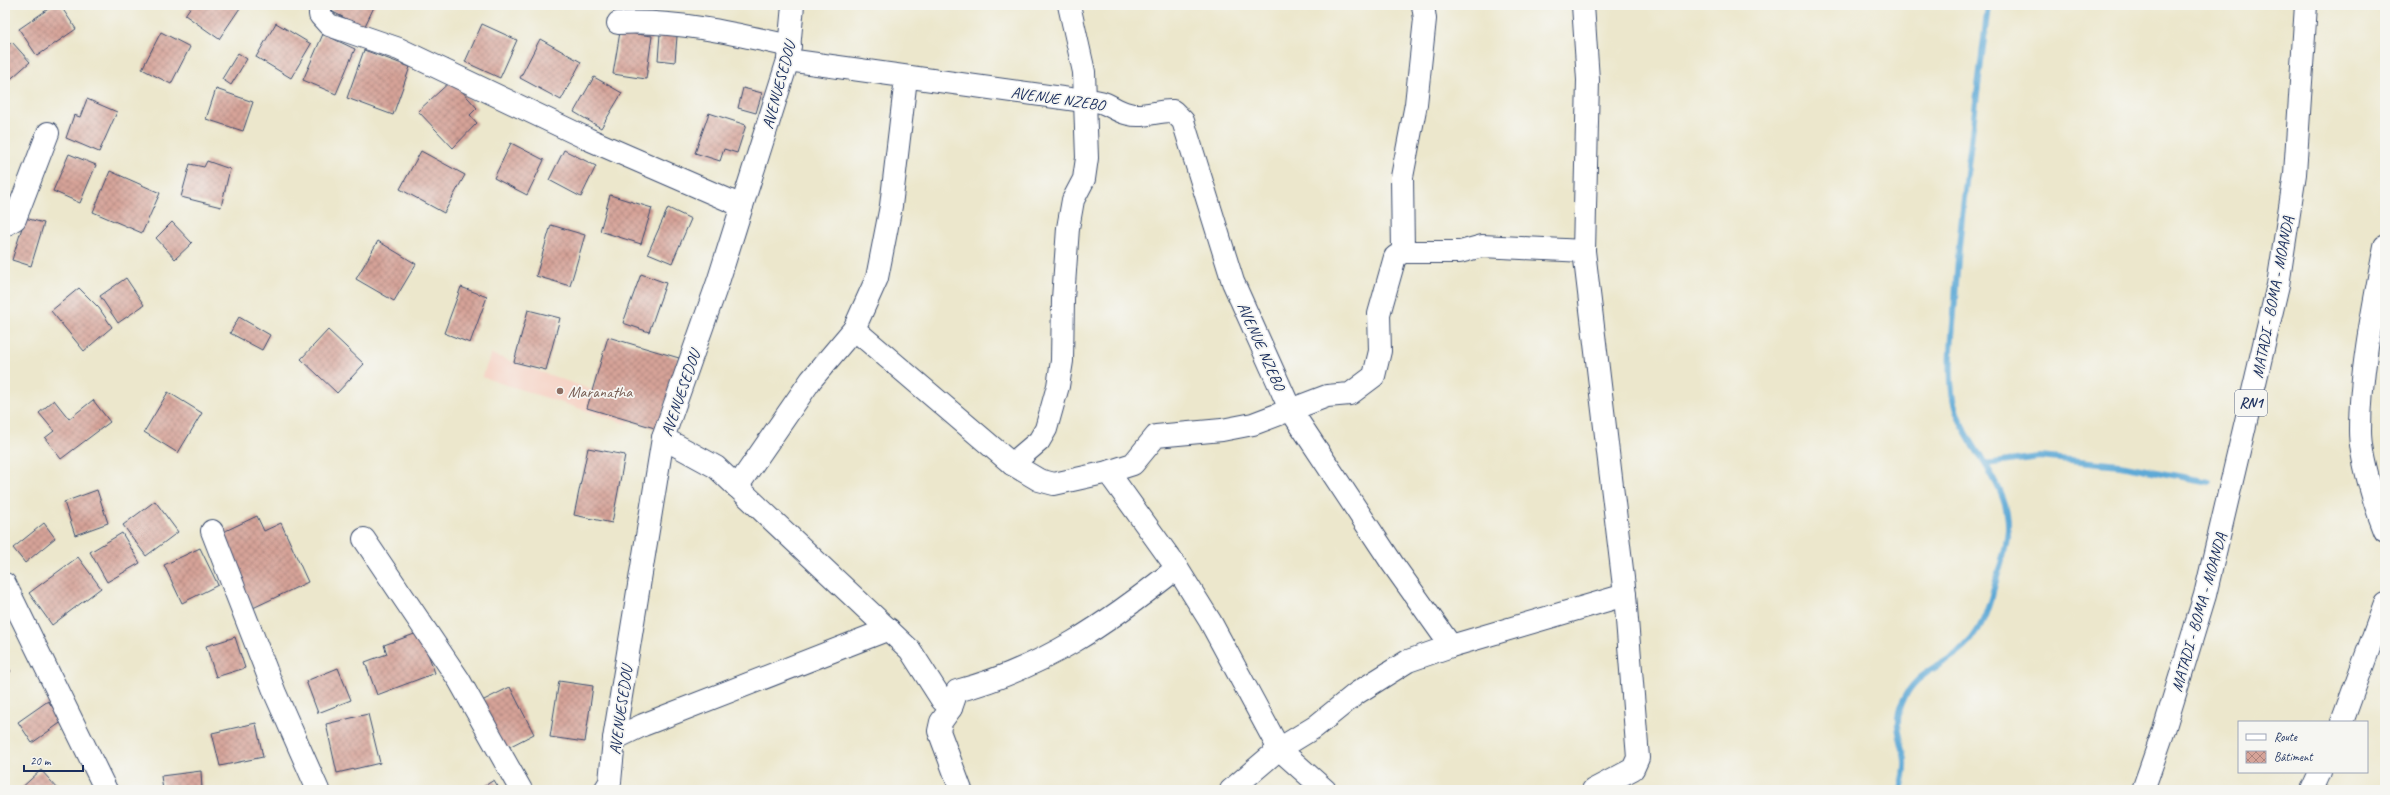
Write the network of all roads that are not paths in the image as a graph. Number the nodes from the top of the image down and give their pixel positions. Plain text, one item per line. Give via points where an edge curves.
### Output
1 (320, 5) edge
2 (793, 5) edge
3 (1069, 5) edge
4 (1423, 5) edge
5 (1583, 5) edge
6 (2306, 5) edge
7 (618, 23) dead end
8 (789, 53) junction
9 (906, 78) junction
10 (1084, 101) junction
11 (48, 133) dead end
12 (742, 206) junction
13 (5, 225) edge
14 (2385, 246) edge
15 (1584, 251) junction
16 (1404, 252) junction
17 (854, 329) junction
18 (1290, 409) junction
19 (663, 438) junction
20 (1012, 464) junction
21 (1108, 472) junction
22 (737, 487) junction
23 (212, 531) dead end
24 (2385, 531) edge
25 (364, 539) dead end
26 (1177, 568) junction
27 (5, 584) edge
28 (1625, 595) junction
29 (2385, 604) edge
30 (889, 629) junction
31 (1451, 646) junction
32 (951, 708) junction
33 (2342, 721) edge
34 (614, 739) junction
35 (1279, 749) junction
36 (2320, 773) edge
37 (610, 787) edge
38 (106, 790) edge
39 (318, 790) edge
40 (521, 790) edge
41 (961, 790) edge
42 (1231, 790) edge
43 (1325, 790) edge
44 (1593, 790) edge
45 (2143, 790) edge
46 (2312, 790) edge

1 - 12 main road via 320,15 329,25 399,49 588,139
2 - 8 main road, AVENUESEDOU
3 - 10 main road via 1084,72
4 - 16 main road via 1425,19 1416,104 1402,177
5 - 15 main road via 1588,80
6 - 45 main road, MATADI - BOMA - MOANDA / RN1 via 2295,174 2278,285 2205,595
7 - 8 main road, AVENUE NZEBO via 688,25
8 - 9 main road, AVENUE NZEBO
8 - 12 main road, AVENUESEDOU
9 - 10 main road, AVENUE NZEBO
9 - 17 main road via 891,206 877,278
10 - 18 main road, AVENUE NZEBO via 1105,102 1130,115 1162,110 1173,111 1183,121 1233,282
10 - 20 main road via 1087,158 1084,179 1073,200 1068,228 1062,361 1058,386 1046,429 1039,441
11 - 13 main road via 15,219
12 - 19 main road, AVENUESEDOU
14 - 24 main road via 2373,307 2360,432 2366,465
15 - 16 main road via 1482,246 1460,252
15 - 28 main road
16 - 18 main road via 1395,257 1382,298 1379,314 1380,351 1374,376 1350,394 1327,396
17 - 20 main road
17 - 22 main road via 811,380
18 - 21 main road via 1253,424 1222,430 1156,436 1133,464
18 - 31 main road via 1392,564
19 - 22 main road via 716,467
19 - 34 main road, AVENUESEDOU
20 - 21 main road via 1039,480 1054,484
21 - 26 main road
22 - 30 main road
23 - 39 main road via 275,694
25 - 40 main road via 459,680
26 - 32 main road via 1116,617 1048,657 991,682 957,691
26 - 35 main road via 1210,621
27 - 38 main road
28 - 31 main road
28 - 44 main road via 1638,758 1633,769
29 - 33 main road
30 - 32 main road via 910,650 942,700
30 - 34 main road via 643,725
31 - 35 main road via 1402,665 1357,693 1315,726
32 - 41 main road via 941,722 939,731
34 - 37 main road, AVENUESEDOU
35 - 42 main road
35 - 43 main road
36 - 46 main road

